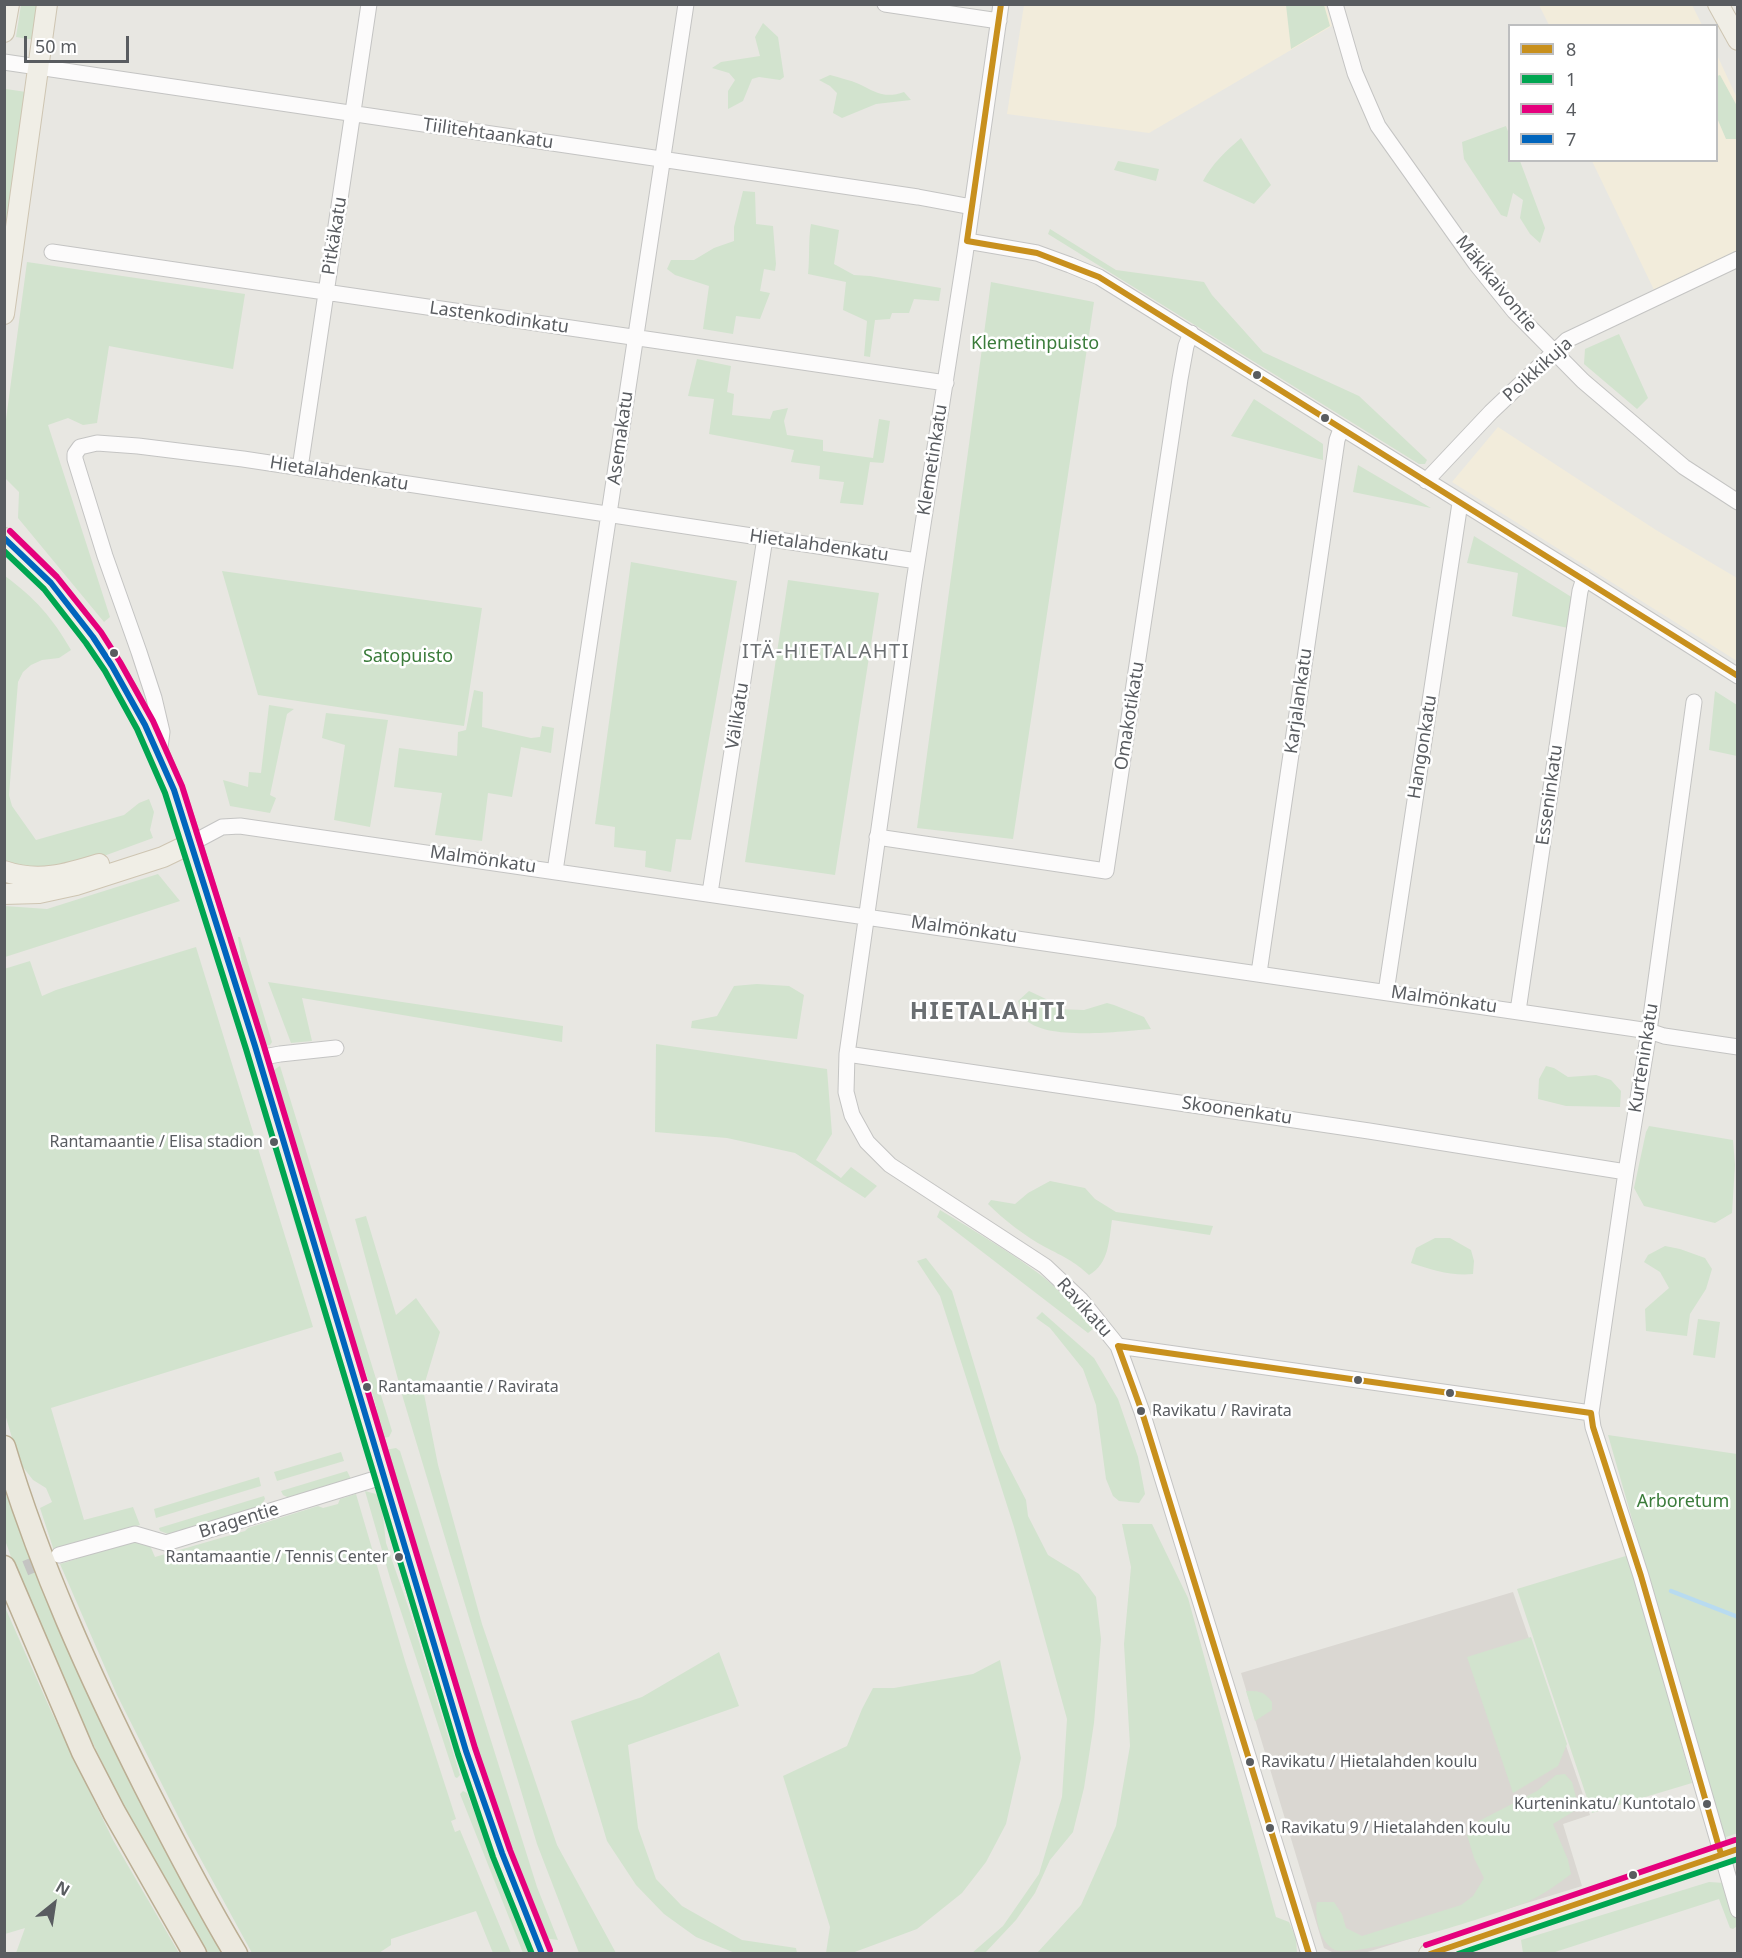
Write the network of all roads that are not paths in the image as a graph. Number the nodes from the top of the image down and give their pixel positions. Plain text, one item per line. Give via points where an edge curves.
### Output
1 (9, 4) edge
2 (47, 4) edge
3 (369, 4) edge
4 (686, 4) edge
5 (885, 4) edge
6 (1001, 4) edge
7 (1335, 4) edge
8 (1718, 4) edge
9 (1729, 4) edge
10 (999, 21) junction
11 (1737, 24) edge
12 (4, 32) edge
13 (1737, 40) edge
14 (4, 62) edge
15 (39, 68) junction
16 (353, 114) junction
17 (662, 159) junction
18 (972, 207) junction
19 (967, 241) junction
20 (52, 252) dead end
21 (1737, 259) edge
22 (326, 292) junction
23 (4, 314) edge
24 (1191, 333) junction
25 (636, 338) junction
26 (1554, 352) junction
27 (945, 383) junction
28 (1341, 429) junction
29 (300, 468) junction
30 (1426, 481) junction
31 (1460, 502) junction
32 (1737, 502) edge
33 (609, 515) junction
34 (4, 538) edge
35 (765, 538) junction
36 (917, 561) junction
37 (1584, 578) junction
38 (1737, 676) edge
39 (1694, 702) dead end
40 (159, 755) junction
41 (877, 837) junction
42 (192, 843) junction
43 (555, 871) junction
44 (4, 872) edge
45 (710, 893) junction
46 (4, 894) edge
47 (867, 915) junction
48 (1259, 973) junction
49 (1386, 992) junction
50 (1518, 1011) junction
51 (1649, 1031) junction
52 (1737, 1047) edge
53 (336, 1048) dead end
54 (847, 1054) junction
55 (258, 1058) junction
56 (1626, 1172) junction
57 (1118, 1346) junction
58 (1591, 1413) junction
59 (4, 1447) edge
60 (385, 1476) junction
61 (59, 1555) tunnel mouth
62 (4, 1567) edge
63 (1729, 1851) edge
64 (1737, 1910) edge
65 (195, 1953) edge
66 (236, 1953) edge
67 (542, 1953) edge
68 (1309, 1953) edge
69 (1429, 1953) edge

1 - 12 main road
2 - 15 main road
3 - 16 street, Pitkäkatu
4 - 17 street, Asemakatu
5 - 10 street
6 - 10 street, Klemetinkatu
7 - 26 street, Mäkikaivontie via 1355,73 1378,126 1476,264
8 - 13 main road
9 - 11 main road
10 - 18 street, Klemetinkatu
14 - 15 street, Tiilitehtaankatu
15 - 16 street, Tiilitehtaankatu
15 - 23 main road
16 - 17 street, Tiilitehtaankatu
16 - 22 street, Pitkäkatu
17 - 18 street, Tiilitehtaankatu
17 - 25 street, Asemakatu
18 - 19 street, Klemetinkatu
19 - 24 street via 1036,253 1070,265 1099,277
19 - 27 street, Klemetinkatu
20 - 22 street, Lastenkodinkatu
21 - 26 street, Poikkikuja via 1567,340
22 - 25 street, Lastenkodinkatu
22 - 29 street, Pitkäkatu
24 - 28 street
24 - 41 street, Omakotikatu via 1180,379 1106,871
25 - 27 street, Lastenkodinkatu
25 - 33 street, Asemakatu
26 - 30 street, Poikkikuja
26 - 32 street, Mäkikaivontie via 1684,467
27 - 36 street, Klemetinkatu
28 - 30 street
28 - 48 street, Karjalankatu
29 - 33 street, Hietalahdenkatu
29 - 40 street, Hietalahdenkatu via 97,442 80,447 75,454 154,698 162,732
30 - 31 street
31 - 37 street
31 - 49 street, Hangonkatu
33 - 35 street, Hietalahdenkatu
33 - 43 street, Asemakatu
34 - 40 main road via 78,616 120,680
35 - 36 street, Hietalahdenkatu
35 - 45 street, Välikatu
36 - 41 street, Klemetinkatu
37 - 38 street
37 - 50 street, Esseninkatu
39 - 51 street, Kurteninkatu
40 - 42 main road
41 - 47 street, Klemetinkatu
42 - 43 street, Malmönkatu via 222,827 240,825
42 - 44 main road, Malmönkatu via 158,845 52,877 23,877
42 - 46 main road, Malmönkatu via 163,857 76,885 39,893
42 - 55 main road
43 - 45 street, Malmönkatu
45 - 47 street, Malmönkatu
47 - 48 street, Malmönkatu
47 - 54 street, Ravikatu
48 - 49 street, Malmönkatu
49 - 50 street, Malmönkatu
50 - 51 street, Malmönkatu
51 - 52 street, Malmönkatu
51 - 56 street, Kurteninkatu
53 - 55 street
54 - 56 street, Skoonenkatu
54 - 57 street, Ravikatu via 846,1092 852,1115 867,1142 890,1165 1045,1266 1081,1300
55 - 60 main road
56 - 58 street, Kurteninkatu
57 - 58 street
57 - 68 street, Ravikatu
58 - 63 street
59 - 66 highway via 48,1572 110,1716
60 - 61 street, Bragentie via 166,1543 135,1533
60 - 67 main road via 475,1780
62 - 65 highway via 83,1752
63 - 64 street
63 - 69 main road

